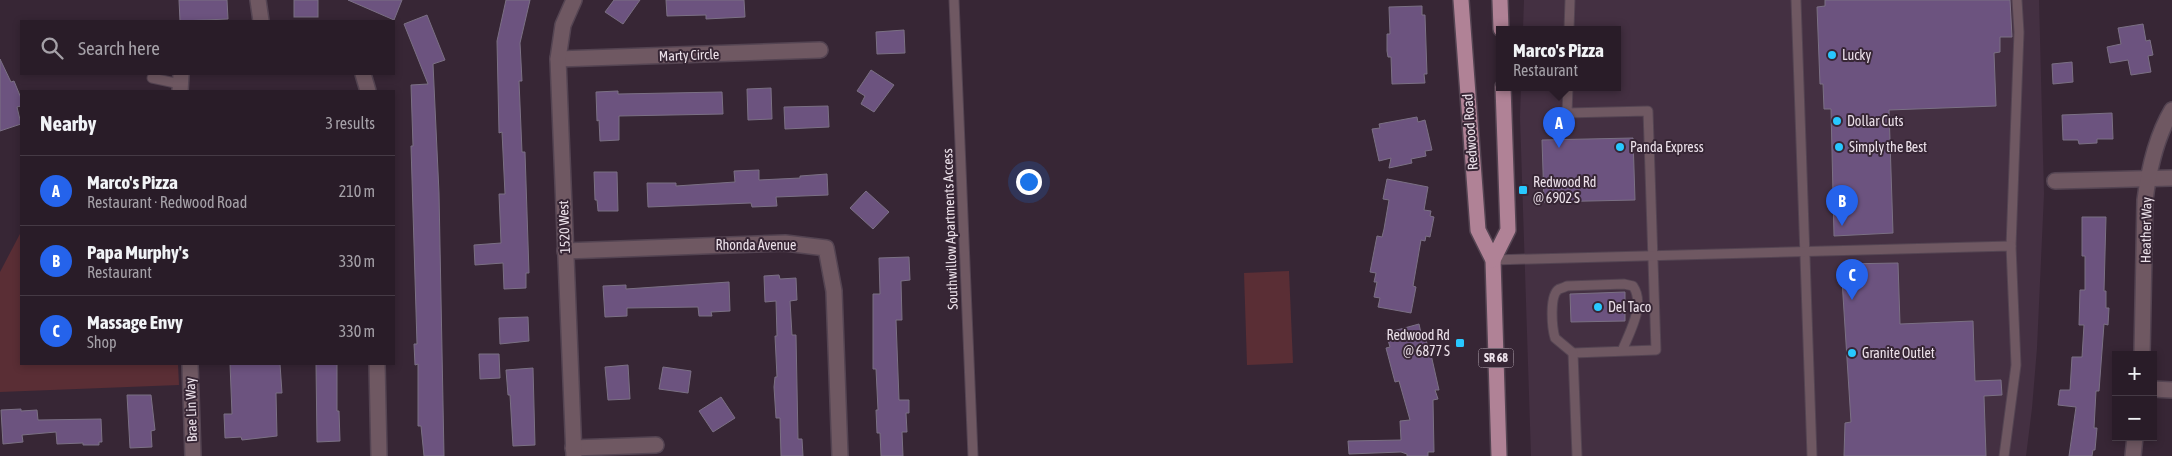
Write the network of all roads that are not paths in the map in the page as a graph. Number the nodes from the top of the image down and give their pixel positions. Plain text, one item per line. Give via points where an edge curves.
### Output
1 (258, 0) edge
2 (574, 0) edge
3 (954, 0) edge
4 (1460, 0) edge
5 (1500, 0) edge
6 (1570, 0) edge
7 (1796, 0) edge
8 (2017, 0) edge
9 (261, 20) edge
10 (1501, 26) edge
11 (1570, 26) edge
12 (820, 50) dead end
13 (558, 59) junction
14 (363, 75) edge
15 (152, 78) dead end
16 (180, 83) edge
17 (368, 90) edge
18 (1503, 91) edge
19 (1568, 91) edge
20 (2172, 110) edge
21 (2148, 178) junction
22 (2172, 178) edge
23 (2055, 181) dead end
24 (2011, 246) junction
25 (1805, 250) junction
26 (565, 251) junction
27 (1651, 255) junction
28 (1493, 260) junction
29 (1622, 351) junction
30 (2142, 351) edge
31 (1573, 353) junction
32 (190, 365) edge
33 (377, 365) edge
34 (2157, 388) edge
35 (2172, 390) edge
36 (2135, 441) edge
37 (656, 445) dead end
38 (573, 452) edge
39 (193, 456) edge
40 (380, 456) edge
41 (840, 456) edge
42 (973, 456) edge
43 (1499, 456) edge
44 (1577, 456) edge
45 (1812, 456) edge
46 (2004, 456) edge
47 (2133, 456) edge

1 - 9 street
2 - 13 street, 1520 West via 563,25
3 - 42 lane, Southwillow Apartments Access
4 - 28 main road, Redwood Road / SR 68 via 1478,230
5 - 10 main road
6 - 11 lane
7 - 25 lane
8 - 24 lane via 2019,32
12 - 13 street, Marty Circle
13 - 26 street, 1520 West
14 - 17 street
15 - 16 lane
18 - 28 main road, Redwood Road / SR 68 via 1508,230
19 - 27 lane via 1567,113 1648,111
20 - 21 street, Heather Way via 2153,155
21 - 22 street
21 - 23 street
21 - 30 street, Heather Way
24 - 25 lane
24 - 46 lane via 2016,365
25 - 27 lane
25 - 45 lane
26 - 38 street, 1520 West
26 - 41 street, Rhonda Avenue via 785,243 826,248 834,291
27 - 28 lane
27 - 29 lane via 1656,350
28 - 43 main road, Redwood Road / SR 68
29 - 31 lane
29 - 31 lane via 1637,311 1635,289 1630,284 1567,286 1554,294 1555,338
31 - 44 lane
32 - 39 street, Brae Lin Way
33 - 40 street
34 - 35 street
36 - 47 street
37 - 38 street

